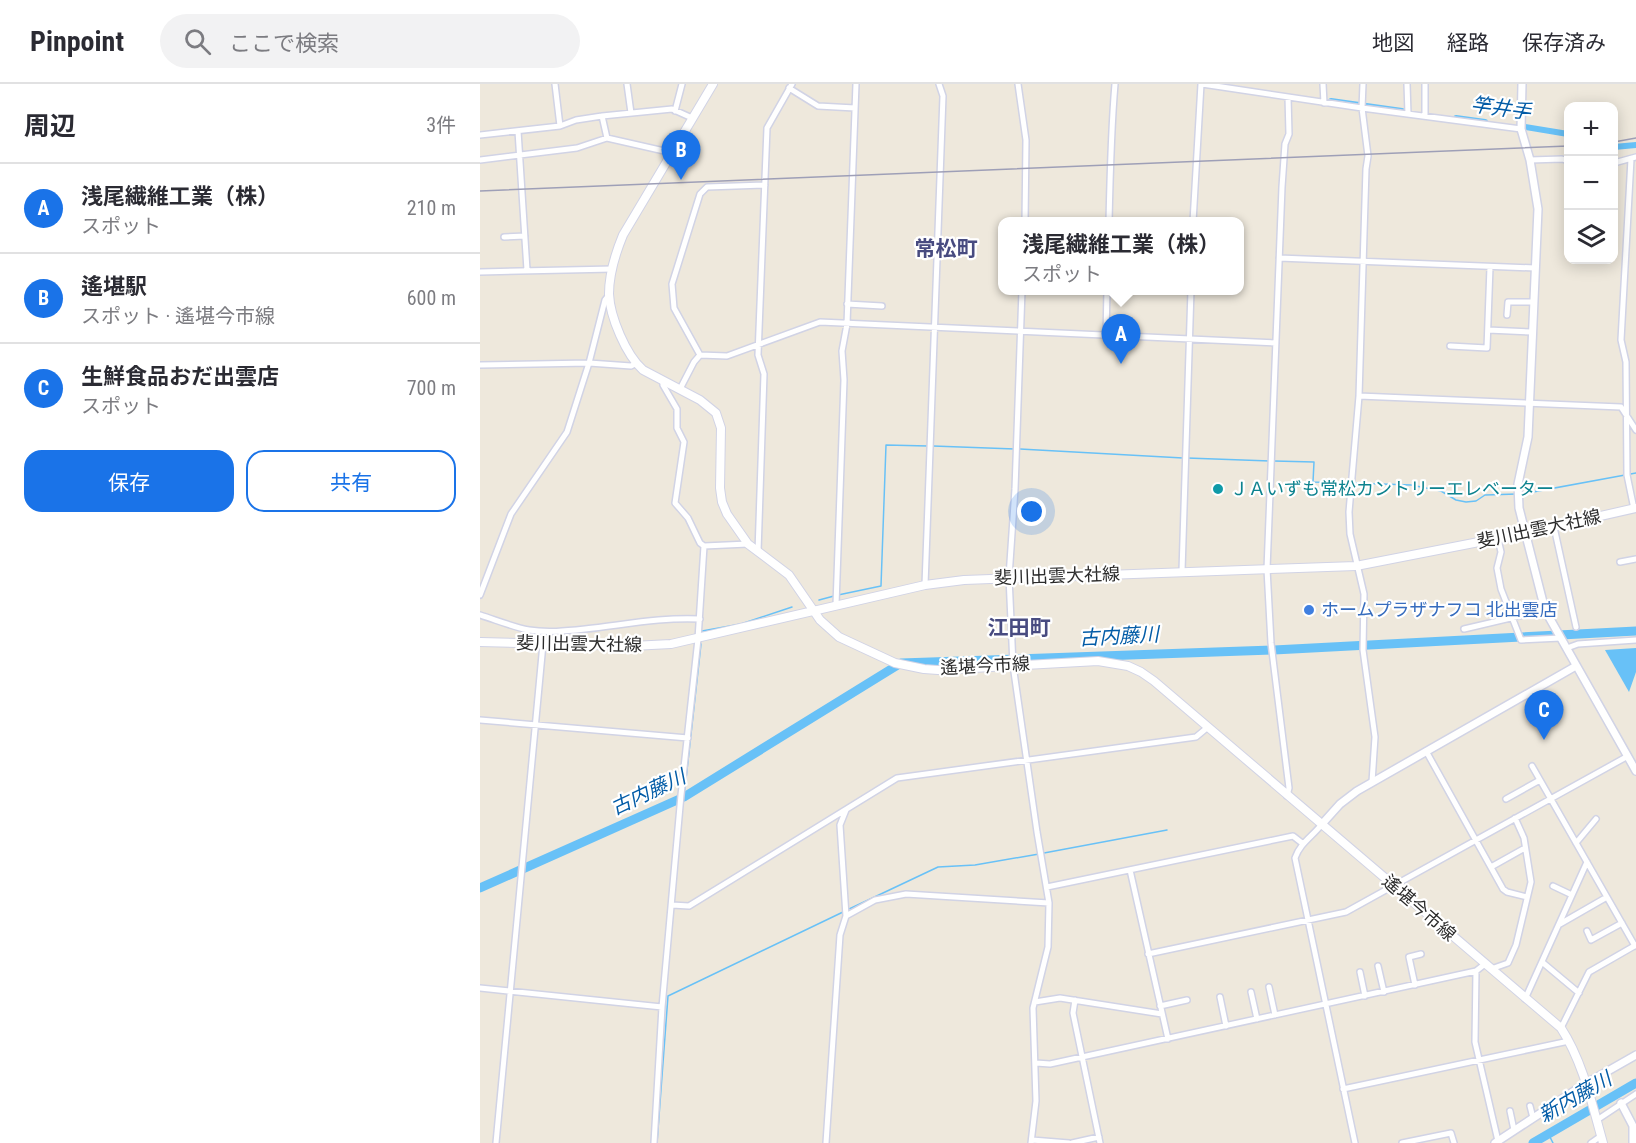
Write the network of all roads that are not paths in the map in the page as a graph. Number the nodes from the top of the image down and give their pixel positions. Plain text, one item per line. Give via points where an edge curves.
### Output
1 (555, 84) edge
2 (627, 84) edge
3 (682, 84) edge
4 (713, 84) edge
5 (856, 84) edge
6 (939, 84) edge
7 (1018, 84) edge
8 (1115, 84) edge
9 (1202, 84) edge
10 (1323, 84) edge
11 (1363, 84) edge
12 (1407, 84) edge
13 (1425, 84) edge
14 (1522, 84) edge
15 (790, 86) edge
16 (1288, 97) junction
17 (1324, 103) junction
18 (855, 108) junction
19 (1362, 108) junction
20 (675, 111) junction
21 (631, 113) junction
22 (1408, 114) junction
23 (602, 116) junction
24 (1425, 116) junction
25 (692, 118) junction
26 (560, 126) junction
27 (1521, 129) junction
28 (518, 131) junction
29 (480, 135) edge
30 (607, 138) junction
31 (673, 153) junction
32 (521, 156) junction
33 (1633, 158) edge
34 (1564, 159) edge
35 (480, 160) edge
36 (1530, 160) junction
37 (1618, 162) edge
38 (765, 185) junction
39 (1024, 217) edge
40 (1109, 217) edge
41 (1193, 217) edge
42 (525, 236) junction
43 (504, 237) dead end
44 (1279, 258) junction
45 (1364, 262) junction
46 (1490, 267) junction
47 (1535, 268) junction
48 (613, 269) junction
49 (527, 270) junction
50 (480, 272) edge
51 (609, 295) junction
52 (1022, 295) edge
53 (1107, 295) edge
54 (1191, 295) edge
55 (1534, 302) junction
56 (847, 304) junction
57 (882, 306) dead end
58 (1507, 315) dead end
59 (847, 324) junction
60 (934, 328) junction
61 (1488, 330) junction
62 (1020, 332) junction
63 (1532, 332) junction
64 (1106, 336) junction
65 (1191, 339) junction
66 (1276, 343) junction
67 (758, 346) junction
68 (1450, 346) dead end
69 (700, 356) junction
70 (589, 363) junction
71 (635, 364) junction
72 (480, 366) edge
73 (663, 381) junction
74 (680, 389) junction
75 (1359, 396) junction
76 (1529, 404) junction
77 (1627, 417) junction
78 (1636, 430) edge
79 (1635, 509) edge
80 (1554, 527) junction
81 (1525, 533) junction
82 (1497, 538) junction
83 (748, 544) junction
84 (705, 546) junction
85 (758, 552) junction
86 (1636, 559) edge
87 (1620, 562) dead end
88 (1356, 566) junction
89 (1267, 569) junction
90 (1182, 572) junction
91 (1009, 577) junction
92 (925, 585) junction
93 (480, 595) edge
94 (836, 605) junction
95 (812, 610) junction
96 (1545, 610) junction
97 (480, 615) edge
98 (1512, 616) junction
99 (700, 619) junction
100 (1576, 627) dead end
101 (1464, 628) dead end
102 (1561, 638) junction
103 (698, 639) junction
104 (1636, 640) edge
105 (480, 642) edge
106 (543, 644) junction
107 (1567, 648) junction
108 (1013, 665) junction
109 (1576, 666) junction
110 (480, 720) edge
111 (535, 725) junction
112 (1208, 728) junction
113 (688, 738) junction
114 (1426, 751) junction
115 (1628, 756) junction
116 (1027, 761) junction
117 (1532, 766) dead end
118 (1636, 771) edge
119 (1540, 780) junction
120 (1372, 782) junction
121 (1287, 796) junction
122 (1550, 798) junction
123 (1506, 799) dead end
124 (846, 810) junction
125 (1515, 818) junction
126 (1596, 819) dead end
127 (1322, 824) junction
128 (1476, 840) junction
129 (1302, 843) junction
130 (1576, 843) junction
131 (1525, 848) junction
132 (1587, 862) junction
133 (1491, 867) junction
134 (1130, 870) junction
135 (1393, 886) junction
136 (1553, 886) dead end
137 (1047, 887) junction
138 (1572, 894) junction
139 (1527, 897) junction
140 (1607, 897) junction
141 (1049, 903) junction
142 (672, 905) junction
143 (846, 916) junction
144 (1308, 921) junction
145 (1622, 923) junction
146 (1558, 925) junction
147 (1587, 931) dead end
148 (1635, 945) edge
149 (1148, 954) junction
150 (1421, 954) dead end
151 (1542, 963) junction
152 (1378, 966) dead end
153 (1488, 967) junction
154 (1476, 971) junction
155 (1360, 972) dead end
156 (1415, 985) junction
157 (1269, 987) dead end
158 (480, 988) edge
159 (510, 991) junction
160 (1251, 992) dead end
161 (1384, 992) junction
162 (1579, 993) junction
163 (1365, 996) junction
164 (1220, 997) dead end
165 (1526, 999) junction
166 (1075, 1000) junction
167 (1187, 1000) dead end
168 (1035, 1002) junction
169 (1325, 1004) junction
170 (1160, 1005) junction
171 (662, 1007) junction
172 (1162, 1014) junction
173 (1275, 1015) junction
174 (1257, 1019) junction
175 (1226, 1026) junction
176 (1561, 1028) junction
177 (1168, 1039) junction
178 (1569, 1041) junction
179 (1636, 1055) edge
180 (1083, 1057) junction
181 (1480, 1059) junction
182 (1036, 1063) junction
183 (1586, 1086) junction
184 (1343, 1089) junction
185 (1636, 1094) edge
186 (1621, 1103) junction
187 (1530, 1106) dead end
188 (1510, 1111) dead end
189 (1533, 1118) junction
190 (1596, 1118) junction
191 (1515, 1130) junction
192 (1100, 1140) edge
193 (1602, 1140) edge
194 (1031, 1142) edge
195 (1497, 1142) edge
196 (496, 1143) edge
197 (654, 1143) edge
198 (826, 1143) edge
199 (1071, 1143) edge
200 (1355, 1143) edge
201 (1402, 1143) edge
202 (1454, 1143) edge
203 (1591, 1143) edge
204 (1633, 1143) edge

1 - 26 street
2 - 21 street
3 - 20 street
4 - 25 main road
5 - 18 street
6 - 60 street via 943,96
7 - 39 street via 1026,140
8 - 40 street
9 - 16 street
9 - 41 street
10 - 17 street
11 - 19 street
12 - 22 street
13 - 24 street
14 - 27 street
15 - 18 street via 818,106
15 - 38 street via 767,128
16 - 17 street
16 - 44 street via 1289,134 1285,144
17 - 19 street
18 - 56 street
19 - 22 street
19 - 45 street via 1368,156
20 - 21 street
20 - 25 street
21 - 23 street
22 - 24 street
23 - 26 street
23 - 30 street
24 - 27 street
25 - 31 main road
26 - 28 street
27 - 36 street
28 - 29 street
28 - 32 street
30 - 31 street
30 - 32 street via 577,148
31 - 48 main road via 623,235
32 - 35 street
32 - 42 street
33 - 37 street
33 - 77 street via 1621,340 1626,362
34 - 36 street
36 - 47 street via 1538,209
38 - 67 street
38 - 69 street via 707,187 700,194 672,284 674,308
42 - 43 street
42 - 49 street
44 - 45 street
44 - 66 street
45 - 46 street
45 - 75 street
46 - 47 street
46 - 61 street
47 - 55 street
48 - 49 street
48 - 51 main road
49 - 50 street
51 - 70 street
51 - 71 main road via 624,346
52 - 62 street
53 - 64 street
54 - 65 street
55 - 58 street via 1508,302
55 - 63 street
56 - 57 street
56 - 59 street
59 - 60 street
59 - 67 street via 820,322
59 - 94 street via 842,351
60 - 62 street
60 - 92 street
61 - 63 street
61 - 68 street via 1487,348
62 - 64 street
62 - 91 street
63 - 76 street
64 - 65 street
65 - 66 street
65 - 90 street
66 - 89 street
67 - 69 street via 727,356
67 - 85 street via 764,374
69 - 74 street
70 - 71 street
70 - 72 street
70 - 93 street via 567,432 511,514
71 - 73 main road, 遙堪今市線
73 - 74 main road, 遙堪今市線
73 - 84 street via 677,409 677,428 684,441 675,503
74 - 83 main road, 遙堪今市線 via 716,413 721,441 722,502
75 - 76 street
75 - 88 street via 1349,512
76 - 77 street via 1621,407
76 - 81 street via 1528,437 1518,484
77 - 78 street
77 - 79 street via 1627,475
79 - 80 main road, 斐川出雲大社線
80 - 81 main road, 斐川出雲大社線
80 - 100 street
81 - 82 main road, 斐川出雲大社線
81 - 96 street
82 - 88 main road, 斐川出雲大社線
82 - 98 street via 1501,552 1498,578
83 - 84 street
83 - 85 main road, 遙堪今市線
84 - 99 street
85 - 95 main road, 遙堪今市線 via 789,575
86 - 87 street
88 - 89 main road, 斐川出雲大社線
88 - 120 street via 1364,594 1363,650 1375,737
89 - 90 main road, 斐川出雲大社線
89 - 121 street
90 - 91 main road, 斐川出雲大社線
91 - 92 main road, 斐川出雲大社線
91 - 108 street
92 - 94 main road, 斐川出雲大社線
94 - 95 main road, 斐川出雲大社線
95 - 103 main road, 斐川出雲大社線
95 - 108 main road, 遙堪今市線 via 839,637 895,663 938,670
96 - 98 street
96 - 102 street
97 - 99 street via 544,631
98 - 101 street
98 - 102 street via 1521,640
99 - 103 street
102 - 107 street
103 - 106 main road, 斐川出雲大社線 via 632,646
103 - 113 street
104 - 107 street
105 - 106 main road, 斐川出雲大社線
106 - 111 street
107 - 109 street
108 - 112 main road, 遙堪今市線 via 1098,661 1128,666 1154,681
108 - 116 street
109 - 114 street
109 - 115 street
110 - 111 street
111 - 113 street
111 - 159 street
112 - 116 street via 1196,737
112 - 121 main road, 遙堪今市線
113 - 142 street
114 - 120 street
114 - 128 street
115 - 118 street
115 - 122 street
116 - 124 street via 897,778
116 - 137 street
117 - 119 street
119 - 122 street
119 - 123 street
120 - 127 street via 1340,804
121 - 127 main road, 遙堪今市線
122 - 125 street
122 - 130 street
124 - 142 street via 689,906
124 - 143 street via 840,825
125 - 128 street
125 - 131 street
126 - 130 street
127 - 129 street
127 - 135 main road, 遙堪今市線
128 - 133 street
128 - 135 street
129 - 134 street via 1293,836
129 - 144 street via 1294,858
130 - 132 street
131 - 133 street
131 - 139 street via 1531,882
132 - 138 street
132 - 140 street
133 - 139 street via 1506,892
134 - 137 street
134 - 149 street
135 - 144 street via 1346,912
135 - 153 main road, 遙堪今市線
136 - 138 street
137 - 141 street
138 - 146 street
139 - 153 street via 1508,963
140 - 145 street
140 - 146 street
141 - 143 street via 906,894 875,900
141 - 168 street via 1048,946
142 - 171 street
143 - 198 street via 839,944
144 - 149 street
144 - 169 street
145 - 147 street via 1591,940
145 - 148 street
146 - 151 street
148 - 162 street via 1589,972
149 - 170 street
150 - 156 street via 1409,957
151 - 162 street
151 - 165 street
152 - 161 street
153 - 154 street
153 - 165 main road, 遙堪今市線
154 - 156 street
154 - 181 street via 1475,1042
155 - 163 street
156 - 161 street
157 - 173 street
158 - 159 street
159 - 171 street
159 - 196 street
160 - 174 street
161 - 163 street
162 - 176 street
163 - 169 street
164 - 175 street
165 - 176 main road, 遙堪今市線
166 - 168 street
166 - 172 street
166 - 180 street via 1073,1013
167 - 170 street
168 - 182 street
169 - 173 street
169 - 184 street
170 - 172 street
171 - 197 street
172 - 177 street
173 - 174 street
174 - 175 street
175 - 177 street
176 - 178 main road, 遙堪今市線
177 - 180 street
178 - 181 street
178 - 183 main road, 遙堪今市線
179 - 183 street
180 - 182 street
180 - 192 street
181 - 184 street
181 - 195 street
182 - 194 street
183 - 189 street
183 - 190 main road, 遙堪今市線
184 - 200 street
185 - 186 street
186 - 190 street
186 - 204 street via 1633,1126
187 - 189 street
188 - 191 street
189 - 191 street
190 - 193 main road, 遙堪今市線
191 - 195 street
192 - 199 street
193 - 203 street
194 - 199 street
201 - 202 street via 1451,1133

